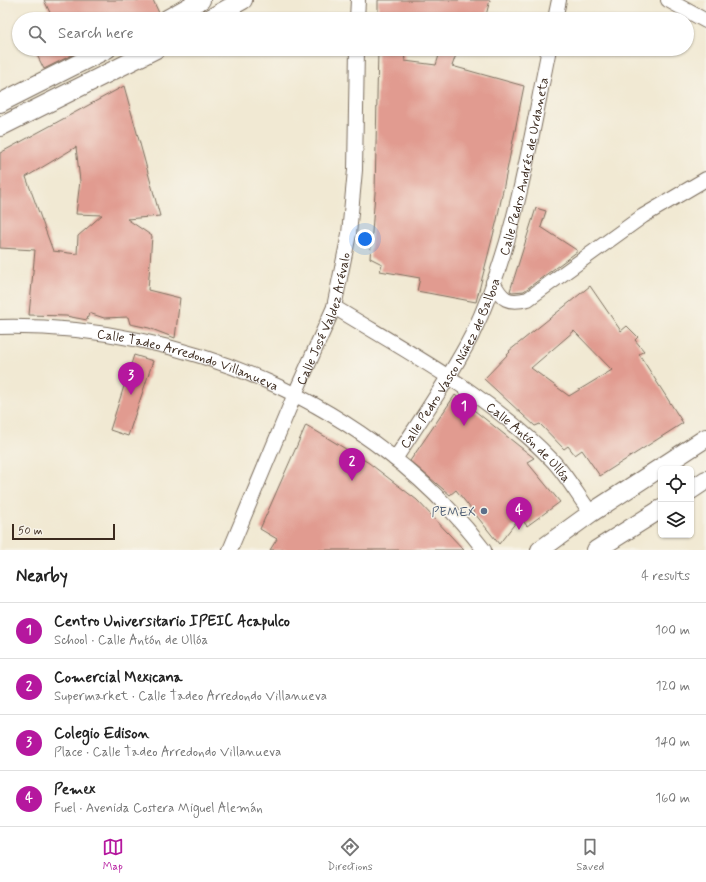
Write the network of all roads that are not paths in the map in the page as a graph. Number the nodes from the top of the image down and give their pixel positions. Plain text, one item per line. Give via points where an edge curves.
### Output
1 (201, 0) edge
2 (243, 0) edge
3 (358, 0) edge
4 (559, 0) edge
5 (668, 0) edge
6 (180, 12) edge
7 (222, 12) edge
8 (357, 12) edge
9 (556, 12) edge
10 (689, 12) edge
11 (694, 15) edge
12 (706, 22) edge
13 (94, 56) edge
14 (142, 56) edge
15 (357, 56) edge
16 (548, 56) edge
17 (0, 103) edge
18 (0, 127) edge
19 (706, 179) edge
20 (493, 282) junction
21 (334, 307) junction
22 (0, 327) edge
23 (448, 376) junction
24 (295, 394) junction
25 (706, 438) edge
26 (395, 459) junction
27 (706, 480) edge
28 (694, 488) edge
29 (658, 511) edge
30 (591, 513) junction
31 (230, 550) edge
32 (484, 550) edge
33 (540, 550) edge
34 (596, 550) edge

1 - 6 main road
2 - 7 main road
3 - 8 street
4 - 9 street
5 - 10 street
11 - 12 street
13 - 17 main road
14 - 18 main road
15 - 21 street, Calle José Valdez Arévalo via 355,170 350,227
16 - 20 street, Calle Pedro Andrés de Urdaneta via 515,218
19 - 20 street, Calle Pedro Vasco Núñez de Balboa via 643,216 528,300 507,301
20 - 23 street, Calle Pedro Vasco Núñez de Balboa via 472,335
21 - 23 street, Calle Antón de Ullóa
21 - 24 street, Calle José Valdez Arévalo
22 - 24 street, Calle Tadeo Arredondo Villanueva via 31,326 97,332 160,344 224,364
23 - 26 street, Calle Pedro Vasco Núñez de Balboa
23 - 30 street, Calle Antón de Ullóa via 515,426 554,462
24 - 26 street, Calle Tadeo Arredondo Villanueva via 344,423
24 - 31 street, Calle José Valdez Arévalo
25 - 30 main road
26 - 32 street, Calle Tadeo Arredondo Villanueva via 435,494
27 - 28 main road
29 - 34 main road
30 - 33 main road

